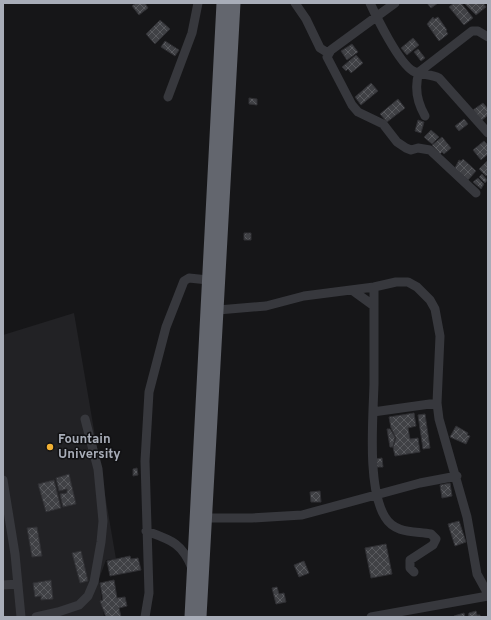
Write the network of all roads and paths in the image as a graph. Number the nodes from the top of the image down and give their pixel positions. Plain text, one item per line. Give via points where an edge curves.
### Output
1 (198, 3) edge
2 (224, 3) edge
3 (234, 3) edge
4 (295, 3) edge
5 (370, 3) edge
6 (395, 3) edge
7 (377, 17) junction
8 (488, 37) edge
9 (328, 53) junction
10 (419, 72) junction
11 (168, 97) dead end
12 (425, 116) dead end
13 (488, 132) edge
14 (476, 193) dead end
15 (208, 280) junction
16 (374, 287) junction
17 (352, 290) junction
18 (374, 306) junction
19 (218, 310) junction
20 (436, 403) junction
21 (373, 412) junction
22 (85, 419) dead end
23 (457, 476) junction
24 (3, 480) edge
25 (376, 494) junction
26 (207, 518) junction
27 (146, 531) junction
28 (193, 571) junction
29 (414, 572) dead end
30 (18, 584) junction
31 (3, 585) edge
32 (488, 595) edge
33 (417, 613) edge
34 (21, 617) edge
35 (36, 617) edge
36 (145, 617) edge
37 (191, 617) edge
38 (200, 617) edge
39 (371, 617) edge

1 - 11 street via 192,33
2 - 15 highway
3 - 19 highway
4 - 9 street via 320,48
5 - 7 street
6 - 7 street
7 - 9 street
7 - 10 street via 397,53 410,68
8 - 10 street via 478,31 472,31
9 - 14 street via 327,57 358,112 383,124 397,142 406,148 430,150
10 - 12 street via 416,88
10 - 13 street via 439,78
15 - 27 street via 189,278 184,282 166,327 155,366 149,392 145,461
15 - 28 highway
16 - 17 street
16 - 18 street
16 - 20 street via 408,282 417,287 432,304 440,336
17 - 18 street
17 - 19 street via 304,296 266,306
18 - 21 street
19 - 26 highway
20 - 21 street
20 - 23 street via 443,437
21 - 25 street
22 - 35 street via 98,469 103,521 94,582 88,596 80,605
23 - 25 street
23 - 32 street via 477,574
24 - 30 street
25 - 26 street via 366,499 302,515
25 - 29 street via 385,518 395,526 411,533 431,534 436,539 433,545 410,560 410,568
26 - 38 highway
27 - 28 street via 173,541 182,549
27 - 36 street via 149,593
28 - 37 highway
30 - 31 street
30 - 34 street
32 - 33 street
33 - 39 street

